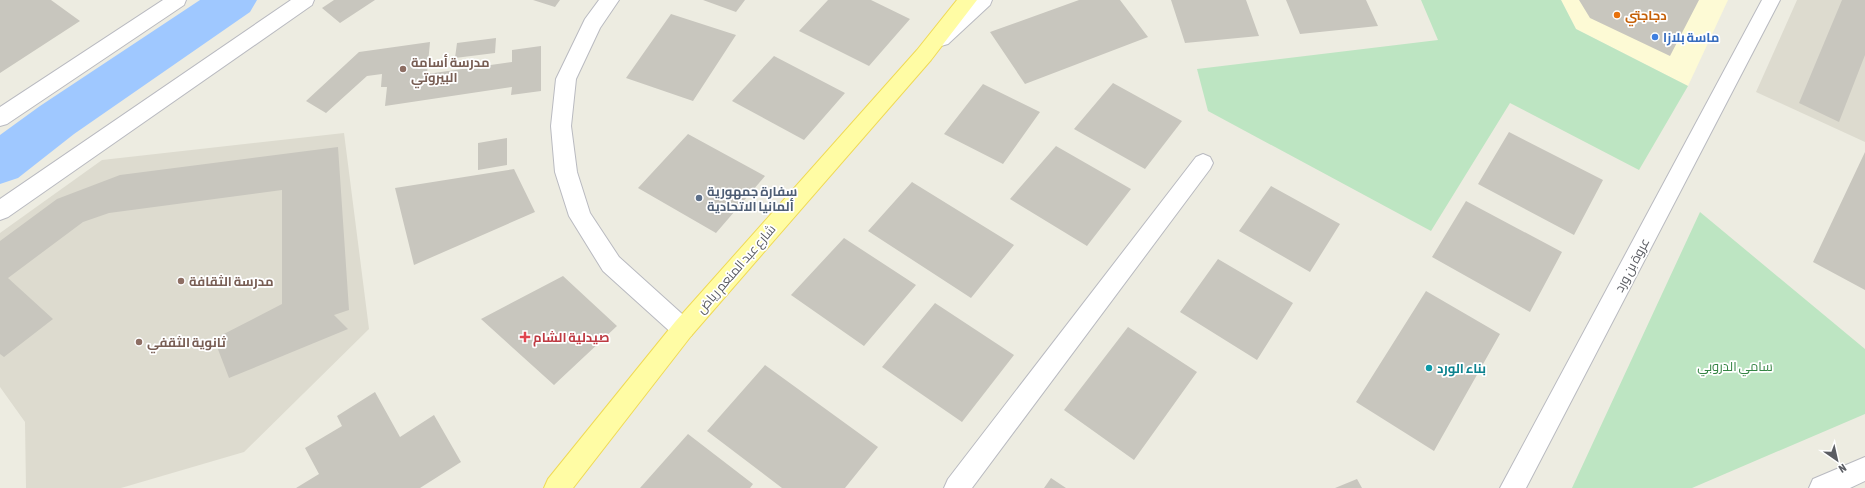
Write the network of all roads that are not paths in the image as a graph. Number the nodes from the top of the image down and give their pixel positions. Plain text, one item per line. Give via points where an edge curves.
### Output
1 (177, 0) edge
2 (305, 0) edge
3 (610, 0) edge
4 (968, 0) edge
5 (983, 0) edge
6 (1754, 0) edge
7 (1771, 0) edge
8 (1750, 41) junction
9 (924, 55) junction
10 (0, 118) edge
11 (1203, 163) dead end
12 (0, 211) edge
13 (683, 329) junction
14 (1865, 469) edge
15 (557, 488) edge
16 (957, 488) edge
17 (1513, 488) edge
18 (1822, 488) edge

1 - 10 street
2 - 12 street
3 - 13 street via 592,24 566,79 561,126 566,172 580,216 611,264
4 - 9 main road, شارع عبد المنعم رياض
5 - 9 street
6 - 8 street, عروة بن ورد
7 - 8 street, عروة بن ورد
8 - 17 street, عروة بن ورد
9 - 13 main road, شارع عبد المنعم رياض
11 - 16 street
13 - 15 main road, شارع عبد المنعم رياض
14 - 18 street

